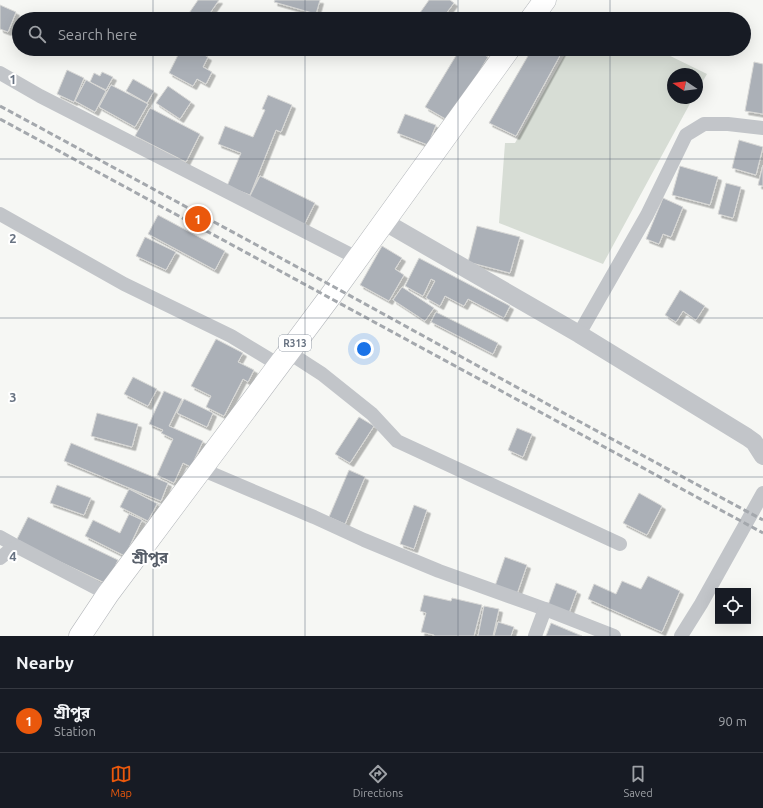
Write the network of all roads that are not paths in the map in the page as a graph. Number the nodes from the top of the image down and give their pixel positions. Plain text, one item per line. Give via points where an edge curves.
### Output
1 (545, 0) edge
2 (536, 12) edge
3 (504, 56) edge
4 (0, 73) edge
5 (763, 128) edge
6 (0, 214) edge
7 (383, 221) junction
8 (357, 258) junction
9 (579, 334) junction
10 (284, 358) junction
11 (763, 456) edge
12 (201, 469) junction
13 (763, 493) edge
14 (0, 537) edge
15 (620, 544) dead end
16 (18, 547) junction
17 (0, 558) edge
18 (108, 594) junction
19 (544, 609) junction
20 (80, 636) edge
21 (535, 636) edge
22 (614, 636) edge
23 (681, 636) edge

1 - 2 main road
3 - 7 main road, R313
4 - 8 street
5 - 9 street via 704,124 686,135 647,215
6 - 10 street via 124,284 231,336
7 - 8 main road, R313
7 - 9 street
8 - 10 main road, R313
9 - 11 street via 747,436
10 - 12 main road, R313
10 - 15 street via 322,374 372,414 398,441
12 - 18 main road, R313
12 - 19 street via 432,568
13 - 23 street via 702,604
14 - 16 street
16 - 17 street
16 - 18 street
18 - 20 main road, R313
19 - 21 street
19 - 22 street

